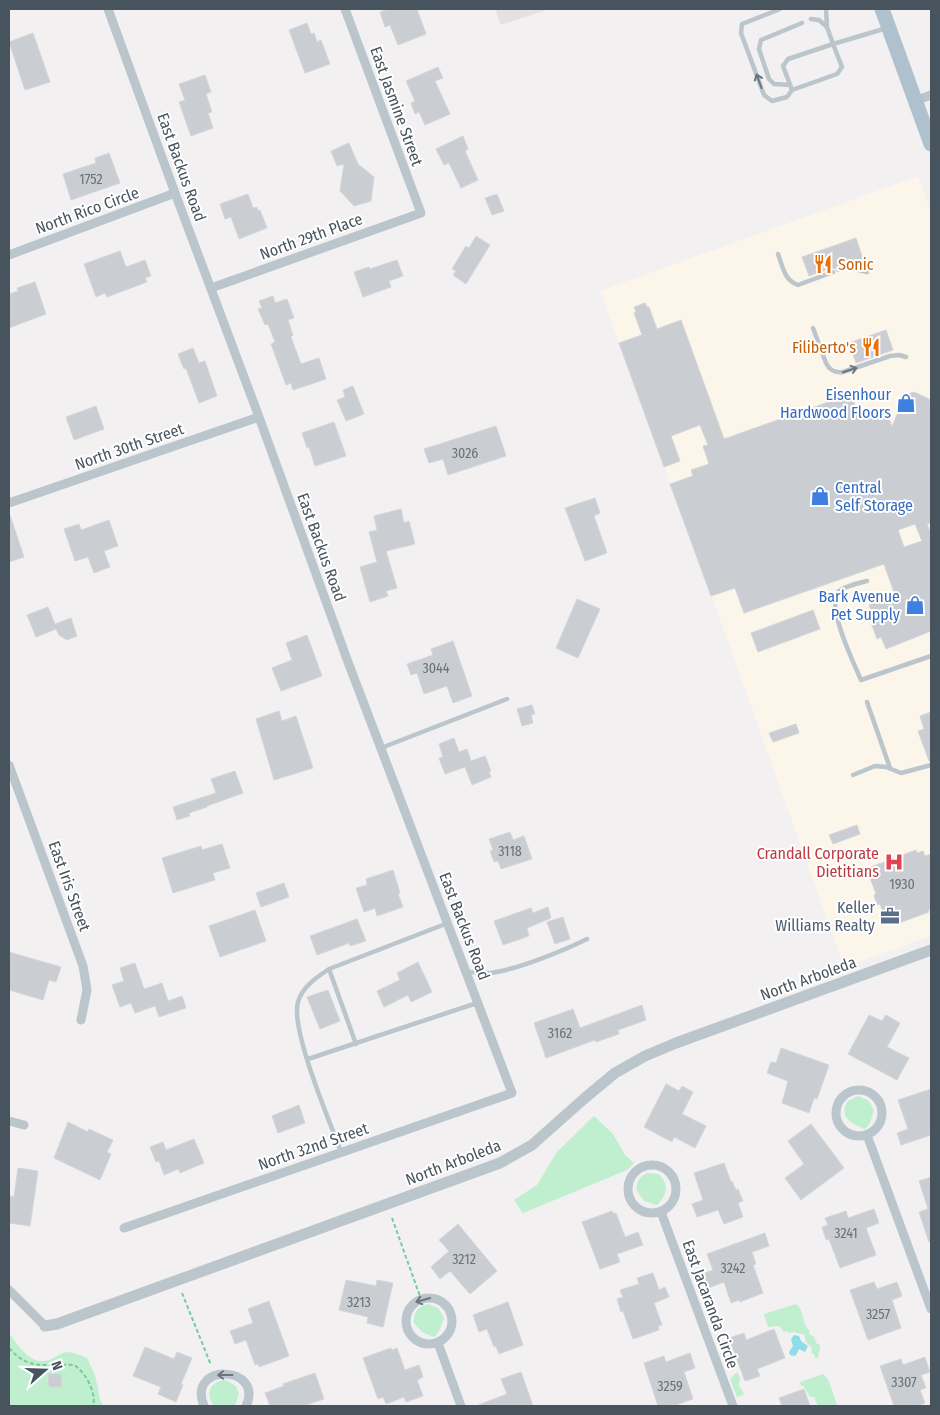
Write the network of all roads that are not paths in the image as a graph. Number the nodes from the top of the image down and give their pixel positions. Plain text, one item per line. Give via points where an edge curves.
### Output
1 (108, 9) edge
2 (345, 9) edge
3 (780, 9) edge
4 (826, 9) edge
5 (882, 9) edge
6 (811, 19) dead end
7 (802, 23) dead end
8 (827, 27) junction
9 (888, 28) junction
10 (833, 44) junction
11 (791, 88) junction
12 (931, 95) edge
13 (916, 101) junction
14 (931, 144) edge
15 (175, 194) junction
16 (421, 213) joint
17 (778, 254) dead end
18 (9, 255) edge
19 (850, 268) dead end
20 (833, 272) dead end
21 (867, 272) dead end
22 (211, 288) junction
23 (813, 328) dead end
24 (906, 357) dead end
25 (259, 417) junction
26 (9, 503) edge
27 (867, 581) dead end
28 (931, 656) edge
29 (506, 699) dead end
30 (866, 702) dead end
31 (381, 748) junction
32 (9, 765) edge
33 (931, 766) edge
34 (890, 768) junction
35 (852, 775) dead end
36 (448, 923) junction
37 (587, 939) dead end
38 (931, 950) edge
39 (329, 969) junction
40 (466, 972) junction
41 (478, 1003) junction
42 (81, 1020) dead end
43 (356, 1044) junction
44 (308, 1059) junction
45 (512, 1093) joint
46 (9, 1121) edge
47 (24, 1125) dead end
48 (867, 1135) junction
49 (341, 1152) junction
50 (661, 1212) junction
51 (124, 1228) dead end
52 (9, 1290) edge
53 (931, 1309) edge
54 (45, 1326) joint
55 (438, 1343) junction
56 (204, 1406) edge
57 (246, 1406) edge
58 (461, 1406) edge
59 (732, 1406) edge

1 - 15 street, East Backus Road
2 - 16 street, East Jasmine Street
11 -> 3 lane via 787,97 772,101 764,96 741,33 742,24
4 - 8 lane
5 - 9 main road
6 - 8 lane via 820,20
7 - 11 lane via 761,40 758,49 774,84
8 - 10 lane
9 - 10 lane
9 - 13 main road
10 - 11 lane via 788,59 783,66
10 - 11 lane via 842,67 837,74
12 - 13 street
13 - 14 main road
15 - 18 street, North Rico Circle
15 - 22 street, East Backus Road
16 - 22 street, North 29th Place
17 - 20 lane via 786,277 798,285
19 - 21 lane
22 - 25 street, East Backus Road
23 -> 24 lane via 826,363 835,372 894,355
25 - 26 street, North 30th Street
25 - 31 street, East Backus Road
27 - 28 lane via 841,590 835,600 837,618 861,680
29 - 31 lane
30 - 34 lane
31 - 36 street, East Backus Road
32 - 42 street, East Iris Street via 84,966 87,990
33 - 34 lane via 901,773
34 - 35 lane via 875,766
36 - 39 lane
36 - 40 street, East Backus Road
37 - 40 lane via 519,965 490,972
38 - 54 street, North Arboleda via 645,1056 608,1079 532,1145 500,1163 58,1324
39 - 43 lane
39 - 44 lane via 303,991 298,1002 297,1019
40 - 41 street, East Backus Road
41 - 43 lane
41 - 45 street, East Backus Road
43 - 44 lane
44 - 49 lane
45 - 49 street, North 32nd Street
46 - 47 street
48 - 48 street via 879,1126 882,1118 880,1103 868,1092 853,1091 841,1099 837,1120 846,1132 859,1137
48 - 53 street
49 - 51 street, North 32nd Street
50 - 50 street via 672,1203 675,1181 658,1165 642,1167 630,1178 628,1194 636,1208 644,1212
50 - 59 street, East Jacaranda Circle
52 - 54 street
55 -> 55 street via 450,1333 453,1318 450,1310 438,1299 421,1299 410,1307 407,1329 416,1340
55 - 58 street
57 -> 56 street via 247,1388 243,1381 230,1373 214,1375 208,1380 201,1394

